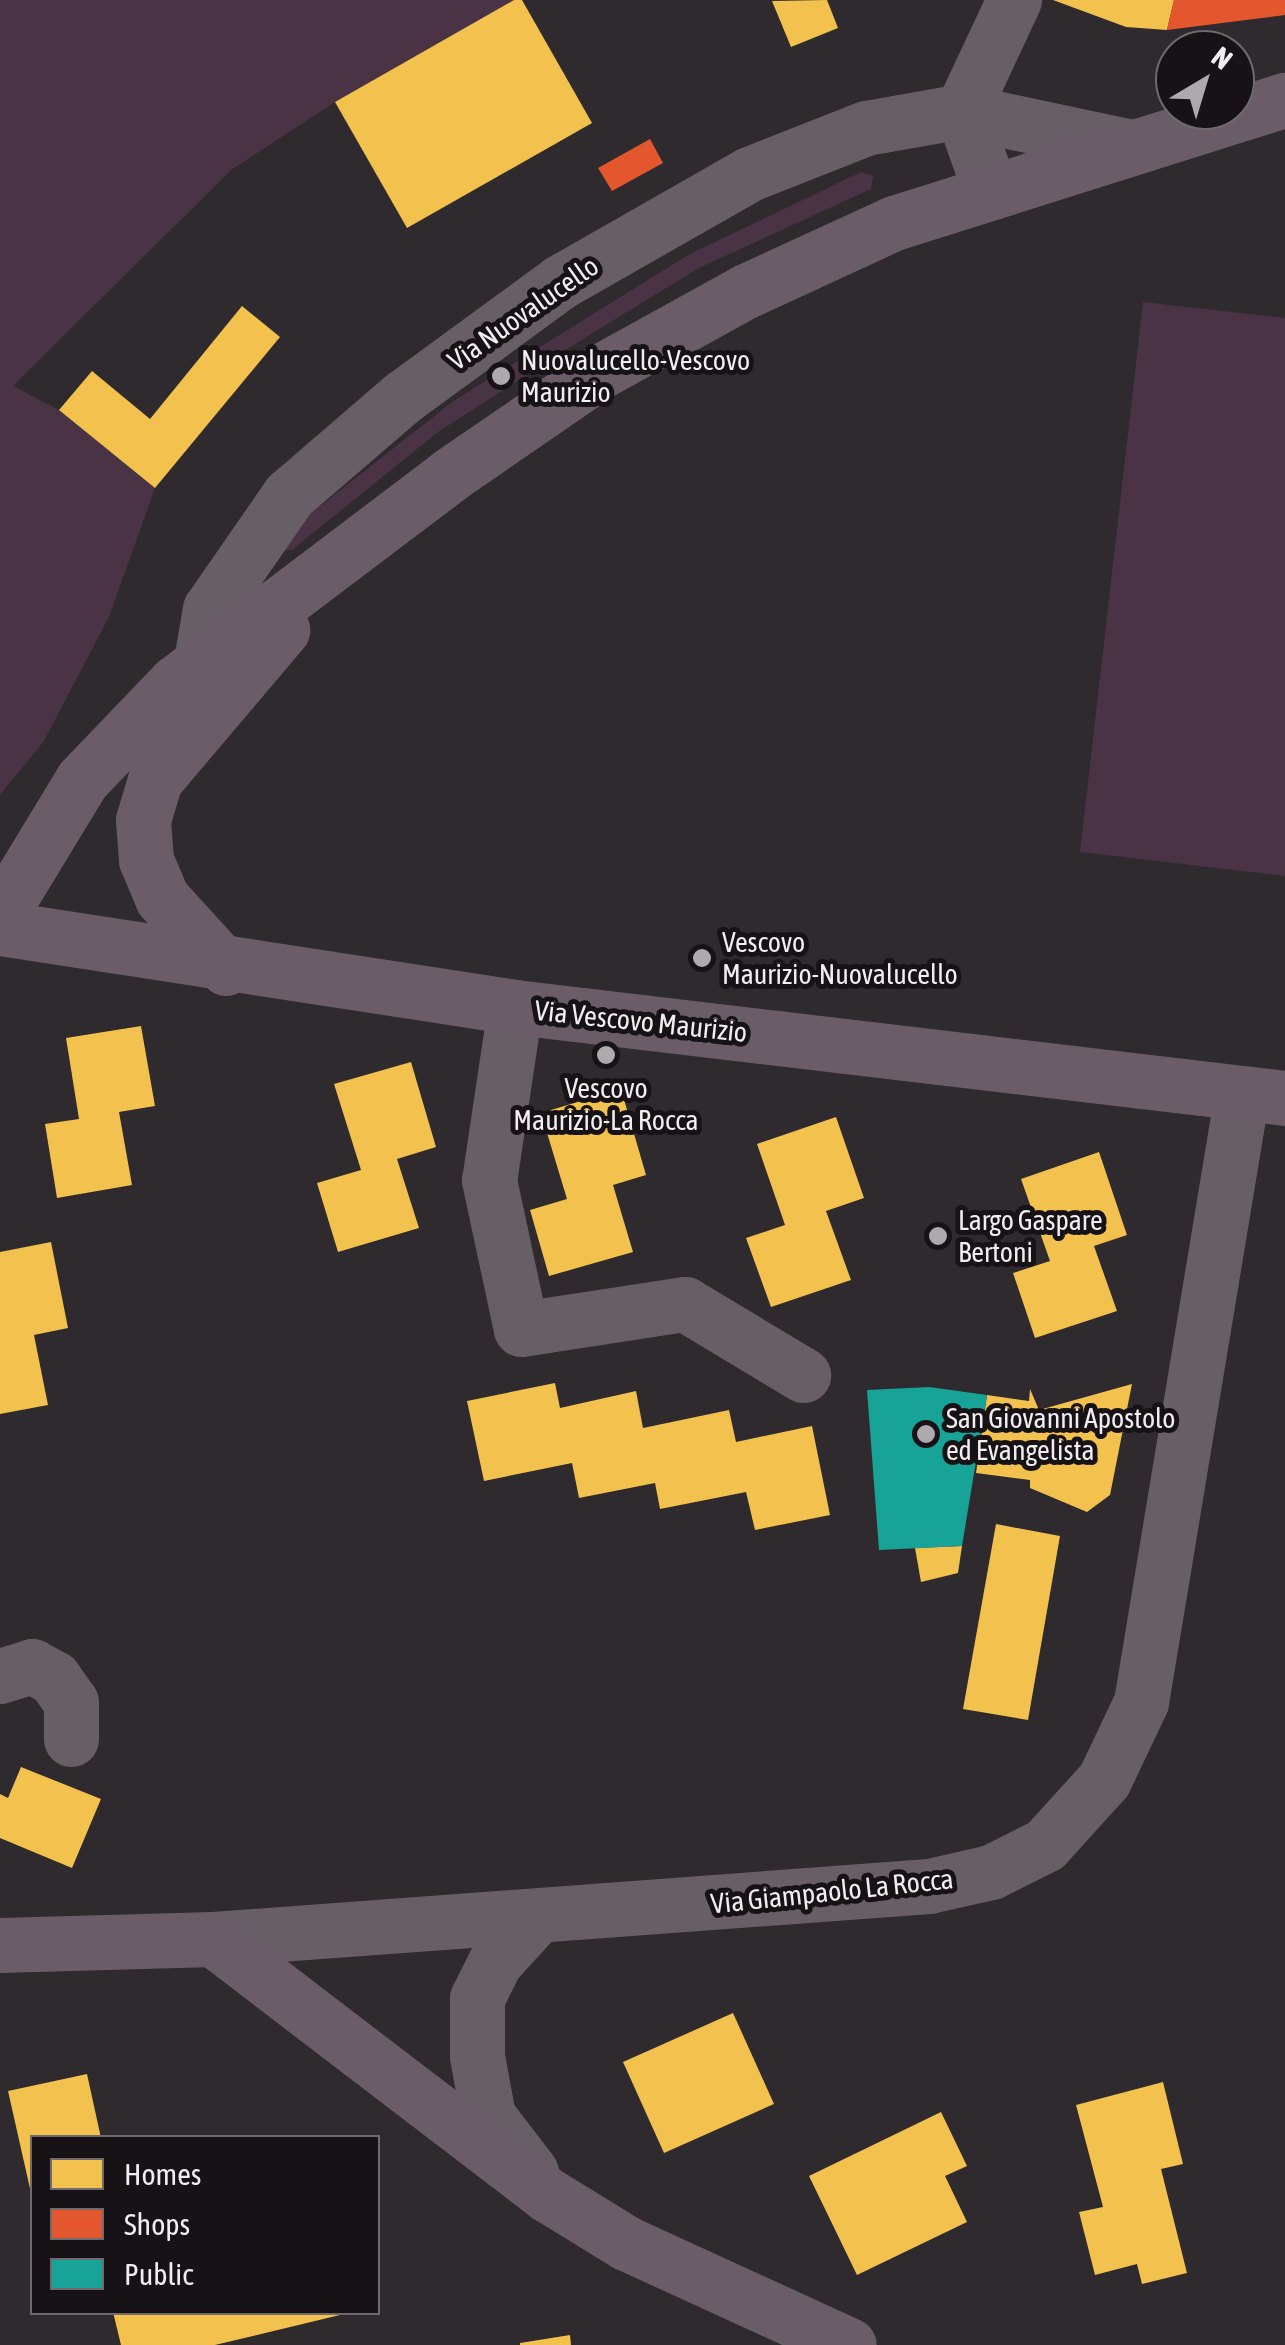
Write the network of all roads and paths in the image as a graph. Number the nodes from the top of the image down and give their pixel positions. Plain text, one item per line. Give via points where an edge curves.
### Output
1 (1014, 0) edge
2 (1285, 100) edge
3 (962, 111) junction
4 (1132, 147) junction
5 (990, 190) junction
6 (357, 546) junction
7 (202, 661) junction
8 (0, 915) edge
9 (0, 928) edge
10 (226, 968) junction
11 (515, 1007) junction
12 (1264, 1096) edge
13 (803, 1374) dead end
14 (0, 1676) edge
15 (70, 1739) dead end
16 (537, 1916) junction
17 (213, 1938) junction
18 (0, 1945) edge
19 (548, 2195) junction
20 (849, 2345) edge

1 - 3 street
2 - 4 main road
3 - 4 street
3 - 5 street
3 - 7 street, Via Nuovalucello via 866,128 749,174 560,282 404,398 289,495 210,609
4 - 5 main road
5 - 6 main road via 894,223 763,284 601,372
6 - 7 main road
6 - 10 main road via 191,732 156,780 142,820 146,860 162,898
7 - 8 main road via 82,780
9 - 10 main road, Via Vescovo Maurizio
10 - 11 main road, Via Vescovo Maurizio
11 - 12 main road, Via Vescovo Maurizio
11 - 13 street via 489,1180 522,1329 685,1304
12 - 16 street, Via Giampaolo La Rocca via 1141,1702 1118,1756 1083,1808 1045,1846 991,1872 928,1886
14 - 15 street via 32,1666 54,1678 71,1702
16 - 17 street, Via Giampaolo La Rocca
16 - 19 street via 495,1962 478,1998 477,2056 488,2116
17 - 18 main road, Via Giampaolo La Rocca
17 - 19 main road
19 - 20 main road via 626,2243

